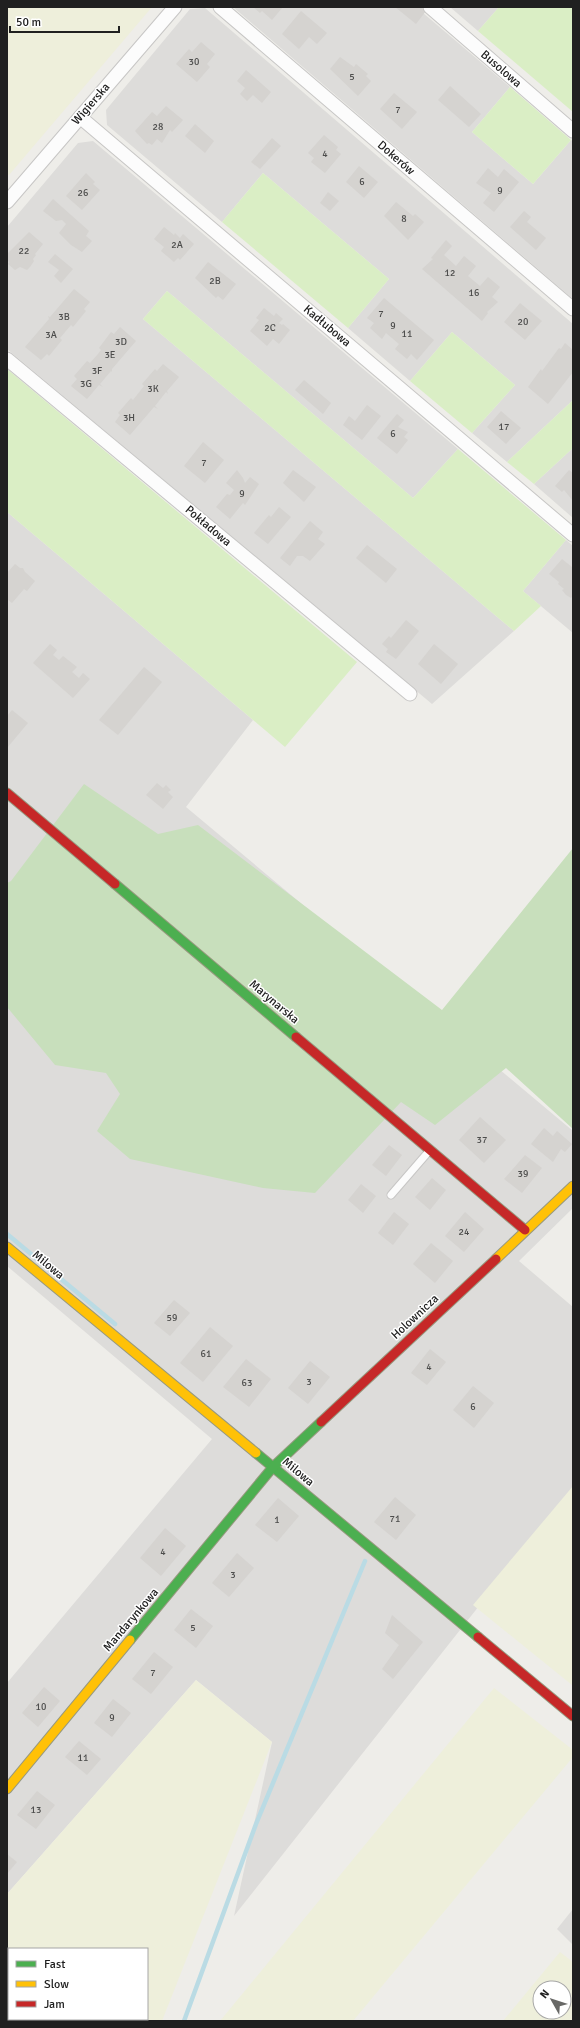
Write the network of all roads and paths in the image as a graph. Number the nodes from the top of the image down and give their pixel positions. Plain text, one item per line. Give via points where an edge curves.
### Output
1 (175, 7) edge
2 (220, 7) edge
3 (430, 7) edge
4 (80, 117) junction
5 (573, 131) edge
6 (7, 202) edge
7 (573, 309) edge
8 (7, 358) edge
9 (573, 535) edge
10 (410, 694) dead end
11 (7, 793) edge
12 (430, 1150) junction
13 (573, 1186) edge
14 (391, 1196) dead end
15 (525, 1230) junction
16 (7, 1247) edge
17 (273, 1467) junction
18 (573, 1716) edge
19 (7, 1789) edge

1 - 4 street, Wigierska
2 - 7 street, Dokerów
3 - 5 street, Busolowa
4 - 6 street, Wigierska
4 - 9 street, Kadłubowa
8 - 10 street, Pokładowa
11 - 12 street, Marynarska
12 - 14 lane
12 - 15 street, Marynarska
13 - 15 street, Holownicza
15 - 17 street, Holownicza
16 - 17 street, Milowa
17 - 18 street, Milowa
17 - 19 street, Mandarynkowa

